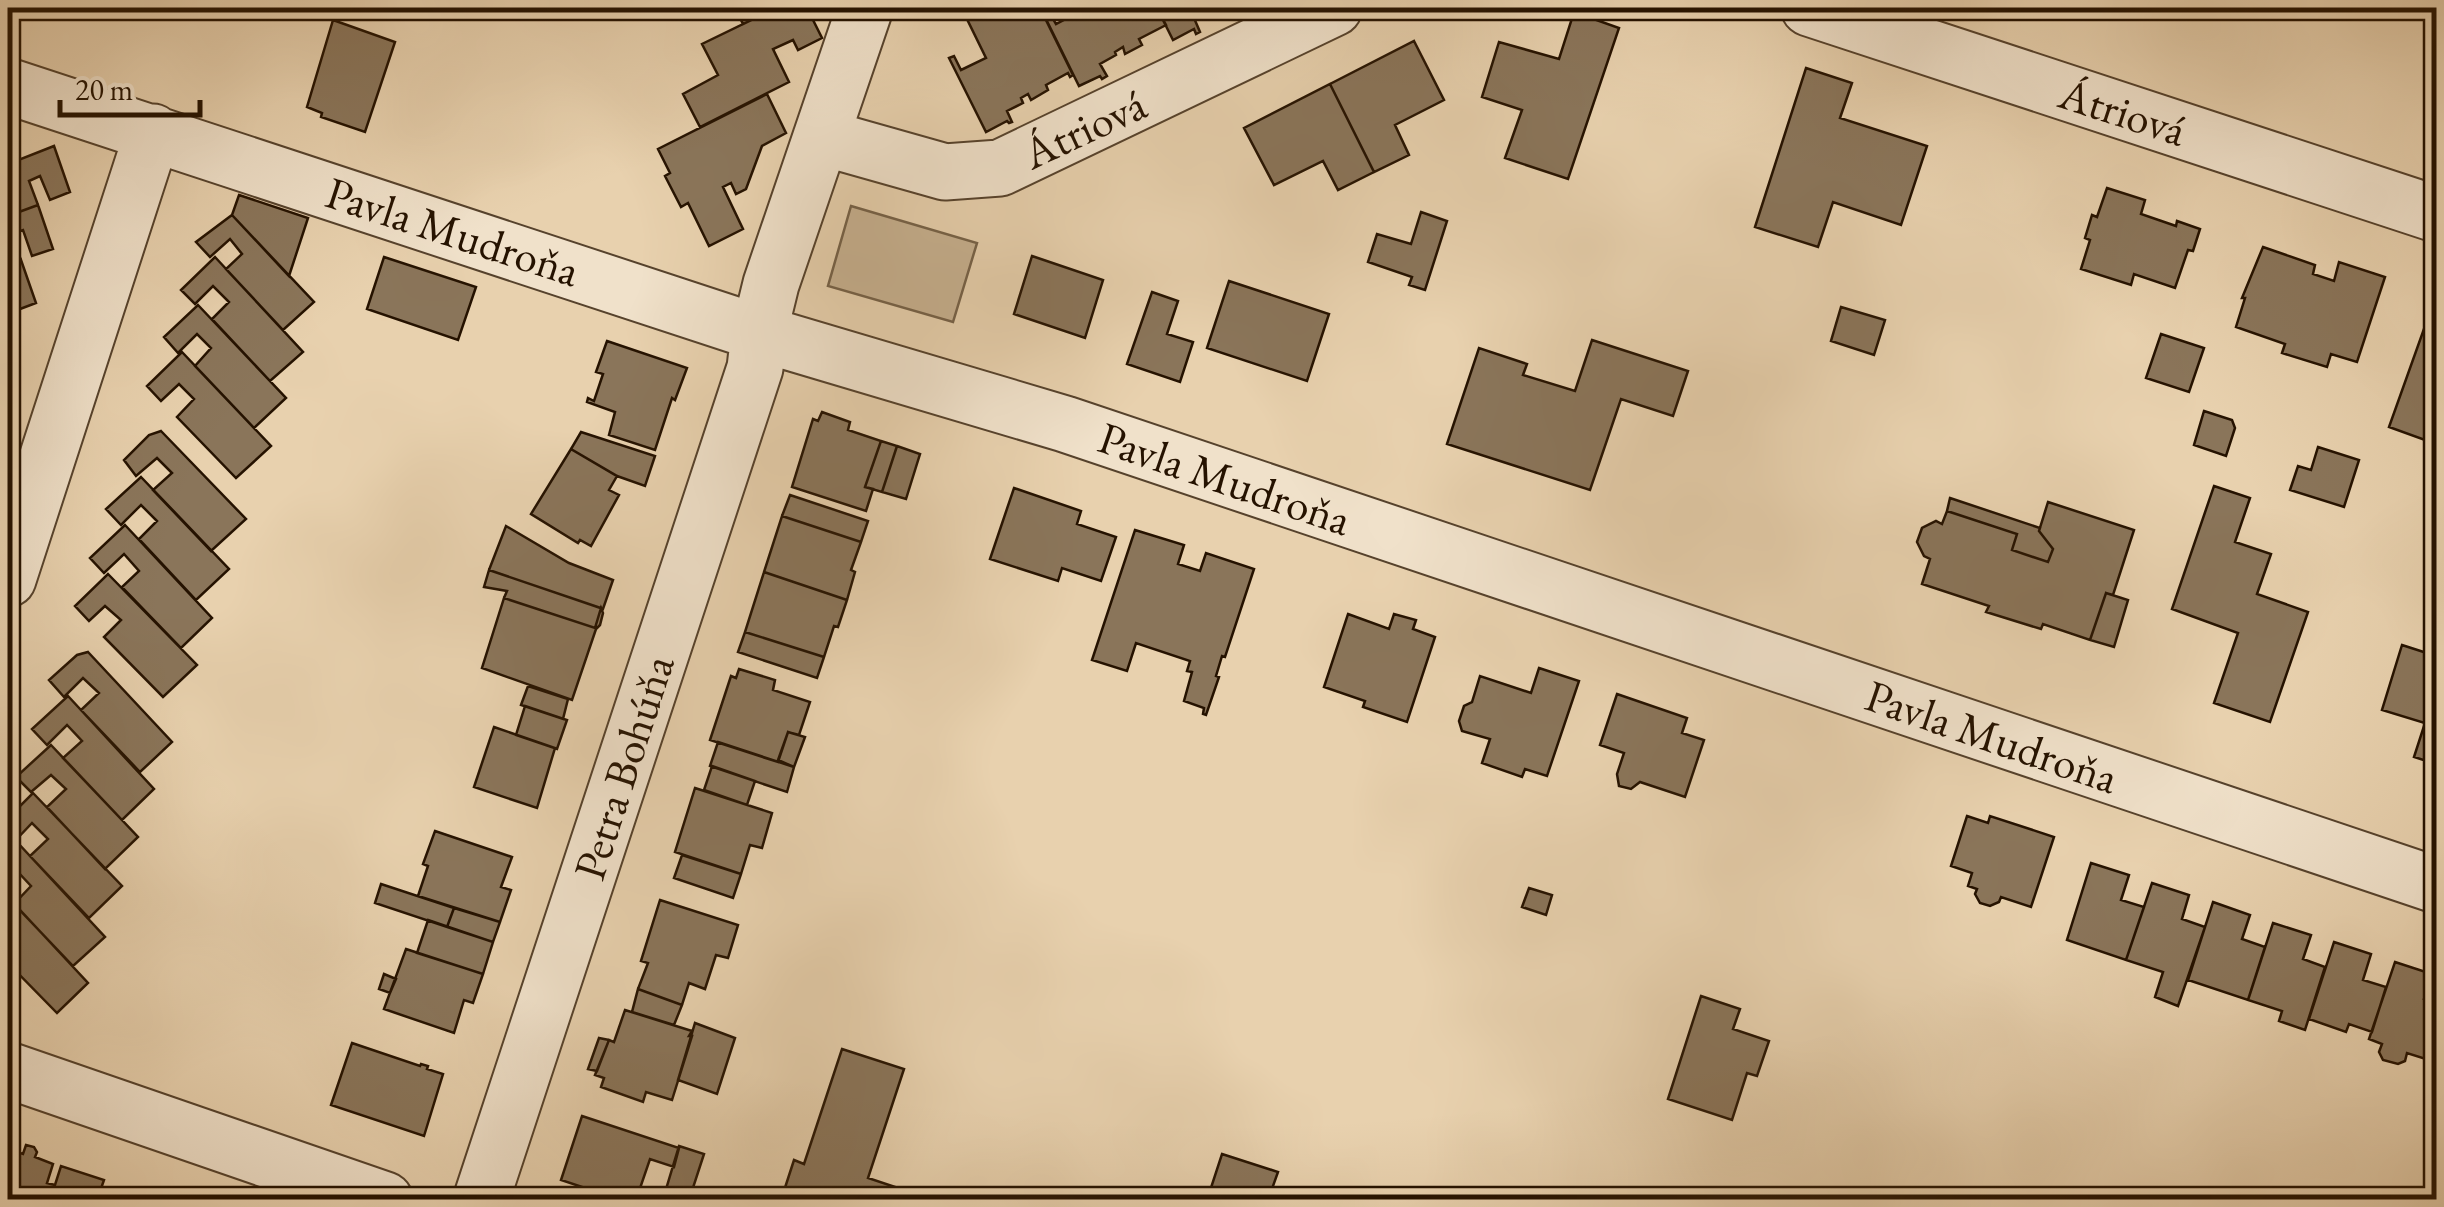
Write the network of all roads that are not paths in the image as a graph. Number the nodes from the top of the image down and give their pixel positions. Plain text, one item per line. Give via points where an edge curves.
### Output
1 (865, 8) edge
2 (1334, 8) edge
3 (1809, 8) edge
4 (8, 86) edge
5 (153, 132) junction
6 (822, 136) junction
7 (2436, 214) edge
8 (759, 333) junction
9 (8, 578) edge
10 (2436, 885) edge
11 (8, 1070) edge
12 (385, 1200) edge
13 (481, 1200) edge

1 - 6 street
2 - 6 street, Átriová via 1000,168 945,172
3 - 7 street, Átriová
4 - 5 street, Pavla Mudroňa
5 - 8 street, Pavla Mudroňa
5 - 9 street
6 - 8 street
8 - 10 street, Pavla Mudroňa via 1065,424
8 - 13 street, Petra Bohúňa via 754,368
11 - 12 street

